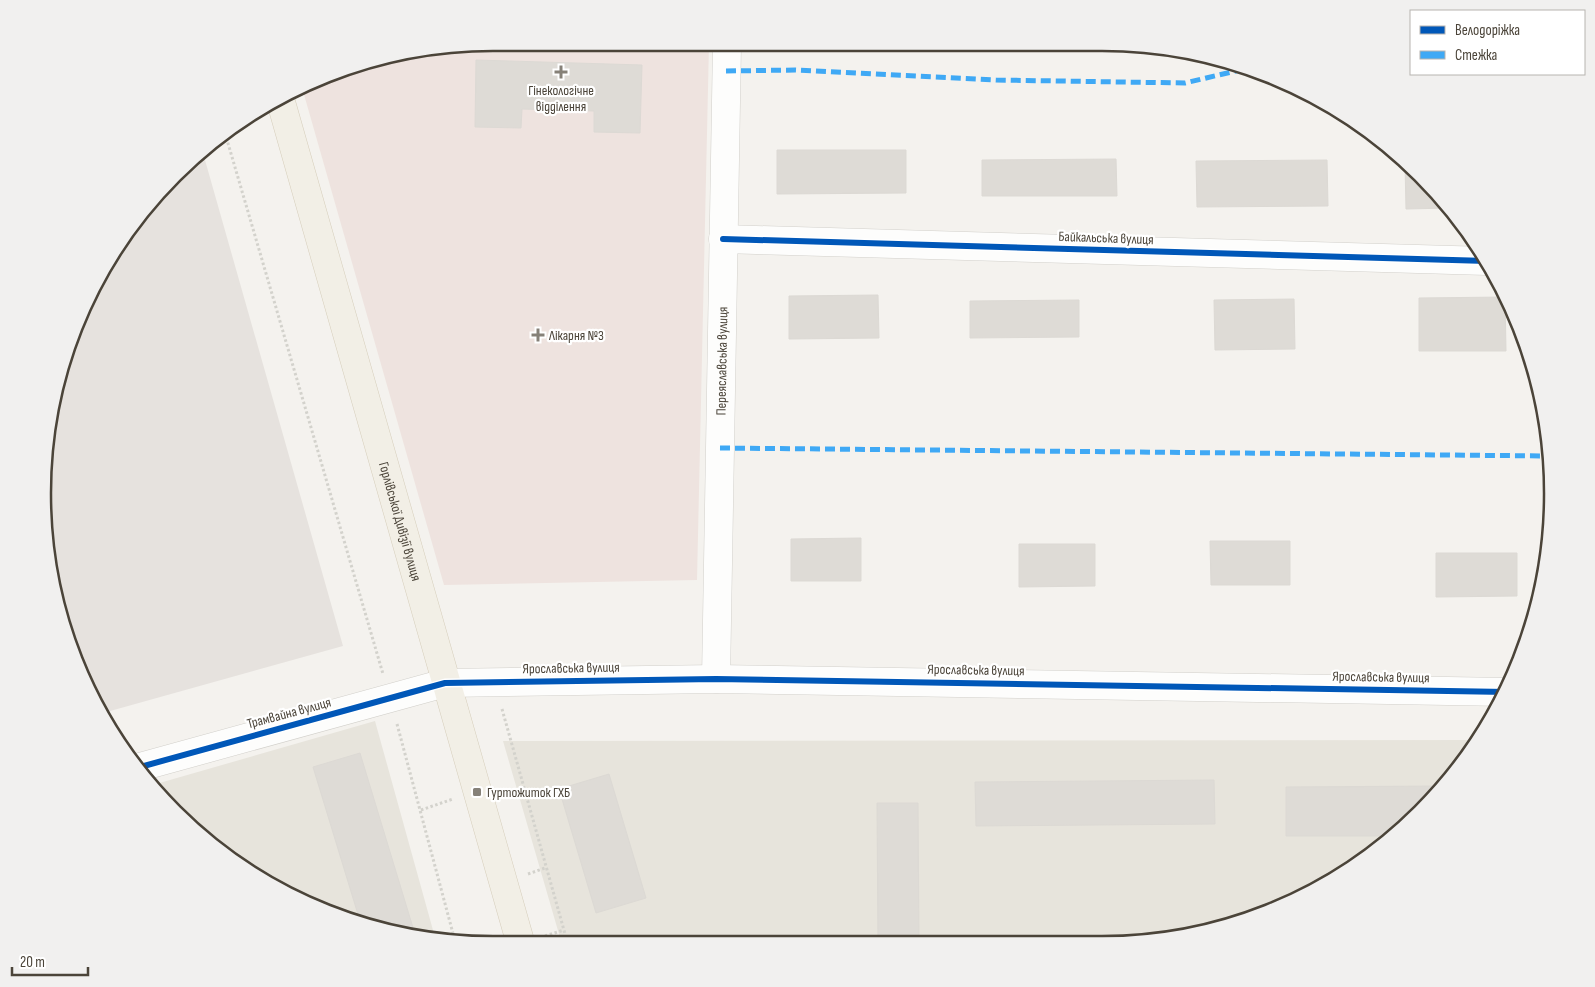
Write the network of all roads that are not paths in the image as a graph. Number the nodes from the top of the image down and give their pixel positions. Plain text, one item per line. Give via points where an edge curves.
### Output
1 (727, 51) edge
2 (282, 106) edge
3 (723, 239) junction
4 (1477, 261) edge
5 (716, 679) junction
6 (445, 683) junction
7 (1496, 692) edge
8 (145, 766) edge
9 (519, 936) edge

1 - 3 street, Переяславська вулиця
2 - 6 main road, Горлівської Дивізії вулиця
3 - 4 street, Байкальська вулиця
3 - 5 street, Переяславська вулиця
5 - 6 street, Ярославська вулиця
5 - 7 street, Ярославська вулиця
6 - 8 street, Трамвайна вулиця
6 - 9 main road, Горлівської Дивізії вулиця

